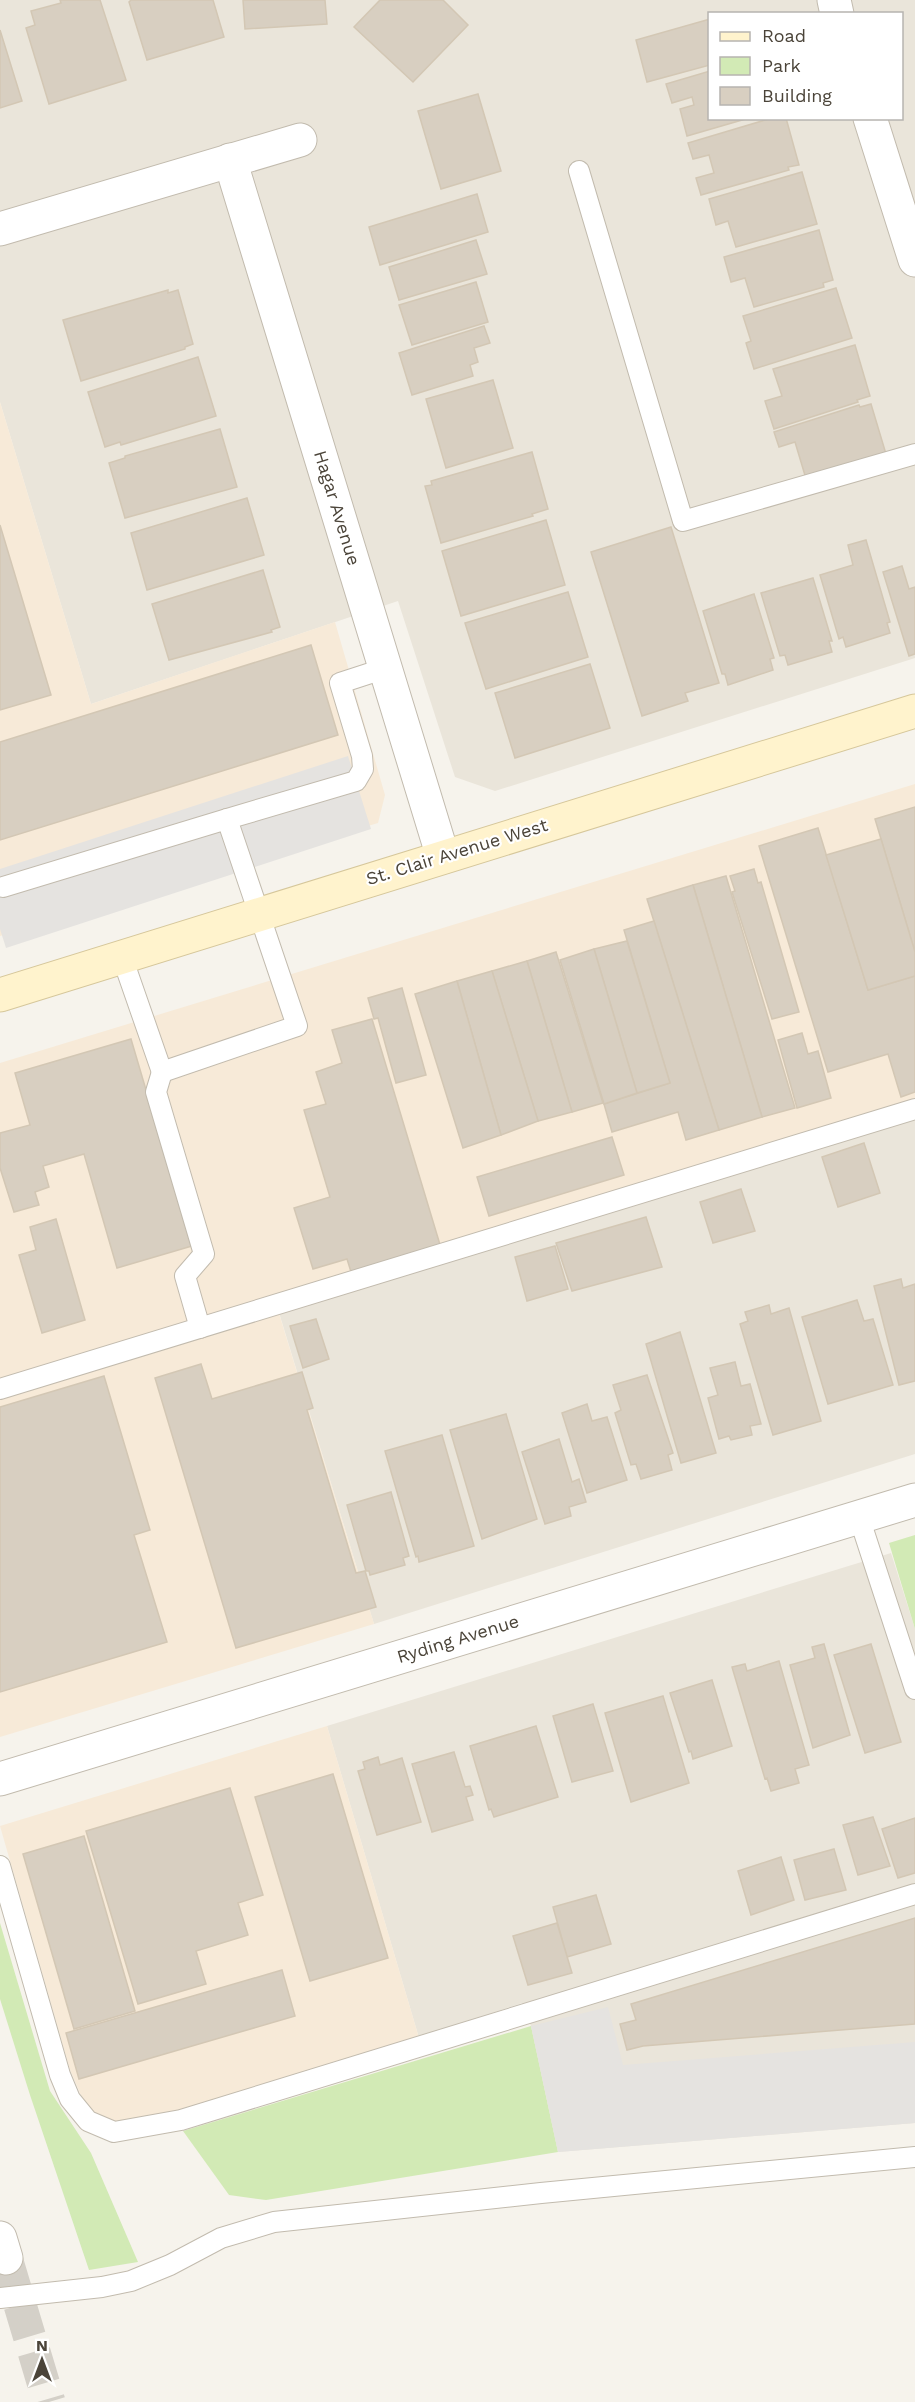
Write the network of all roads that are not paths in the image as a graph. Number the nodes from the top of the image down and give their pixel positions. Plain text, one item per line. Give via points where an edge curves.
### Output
1 (871, 120) edge
2 (300, 140) dead end
3 (230, 160) junction
4 (579, 171) dead end
5 (0, 230) edge
6 (915, 260) edge
7 (915, 454) edge
8 (386, 668) junction
9 (915, 711) edge
10 (227, 819) junction
11 (443, 856) junction
12 (3, 887) dead end
13 (259, 914) junction
14 (122, 957) junction
15 (2, 987) edge
16 (162, 1072) junction
17 (915, 1109) edge
18 (200, 1328) junction
19 (0, 1389) edge
20 (915, 1500) edge
21 (859, 1517) junction
22 (915, 1689) edge
23 (0, 1779) edge
24 (0, 1866) edge
25 (915, 1894) edge
26 (915, 2157) edge
27 (0, 2298) edge

1 - 6 street
2 - 3 street
3 - 5 street
3 - 8 street, Hagar Avenue
4 - 7 lane via 683,520
8 - 10 lane via 340,683 362,756 363,769 356,781
8 - 11 street, Hagar Avenue
9 - 11 main road, St. Clair Avenue West
10 - 12 lane
10 - 13 lane
11 - 13 main road, St. Clair Avenue West
13 - 14 main road, St. Clair Avenue West
13 - 16 lane via 297,1026
14 - 15 main road, St. Clair Avenue West
14 - 16 lane
16 - 18 lane via 156,1092 204,1254 185,1276
17 - 18 lane
18 - 19 lane
20 - 21 street, Ryding Avenue
21 - 22 lane
21 - 23 street, Ryding Avenue
24 - 25 lane via 70,2099 88,2121 114,2132 181,2120
26 - 27 lane via 274,2222 221,2238 131,2281

